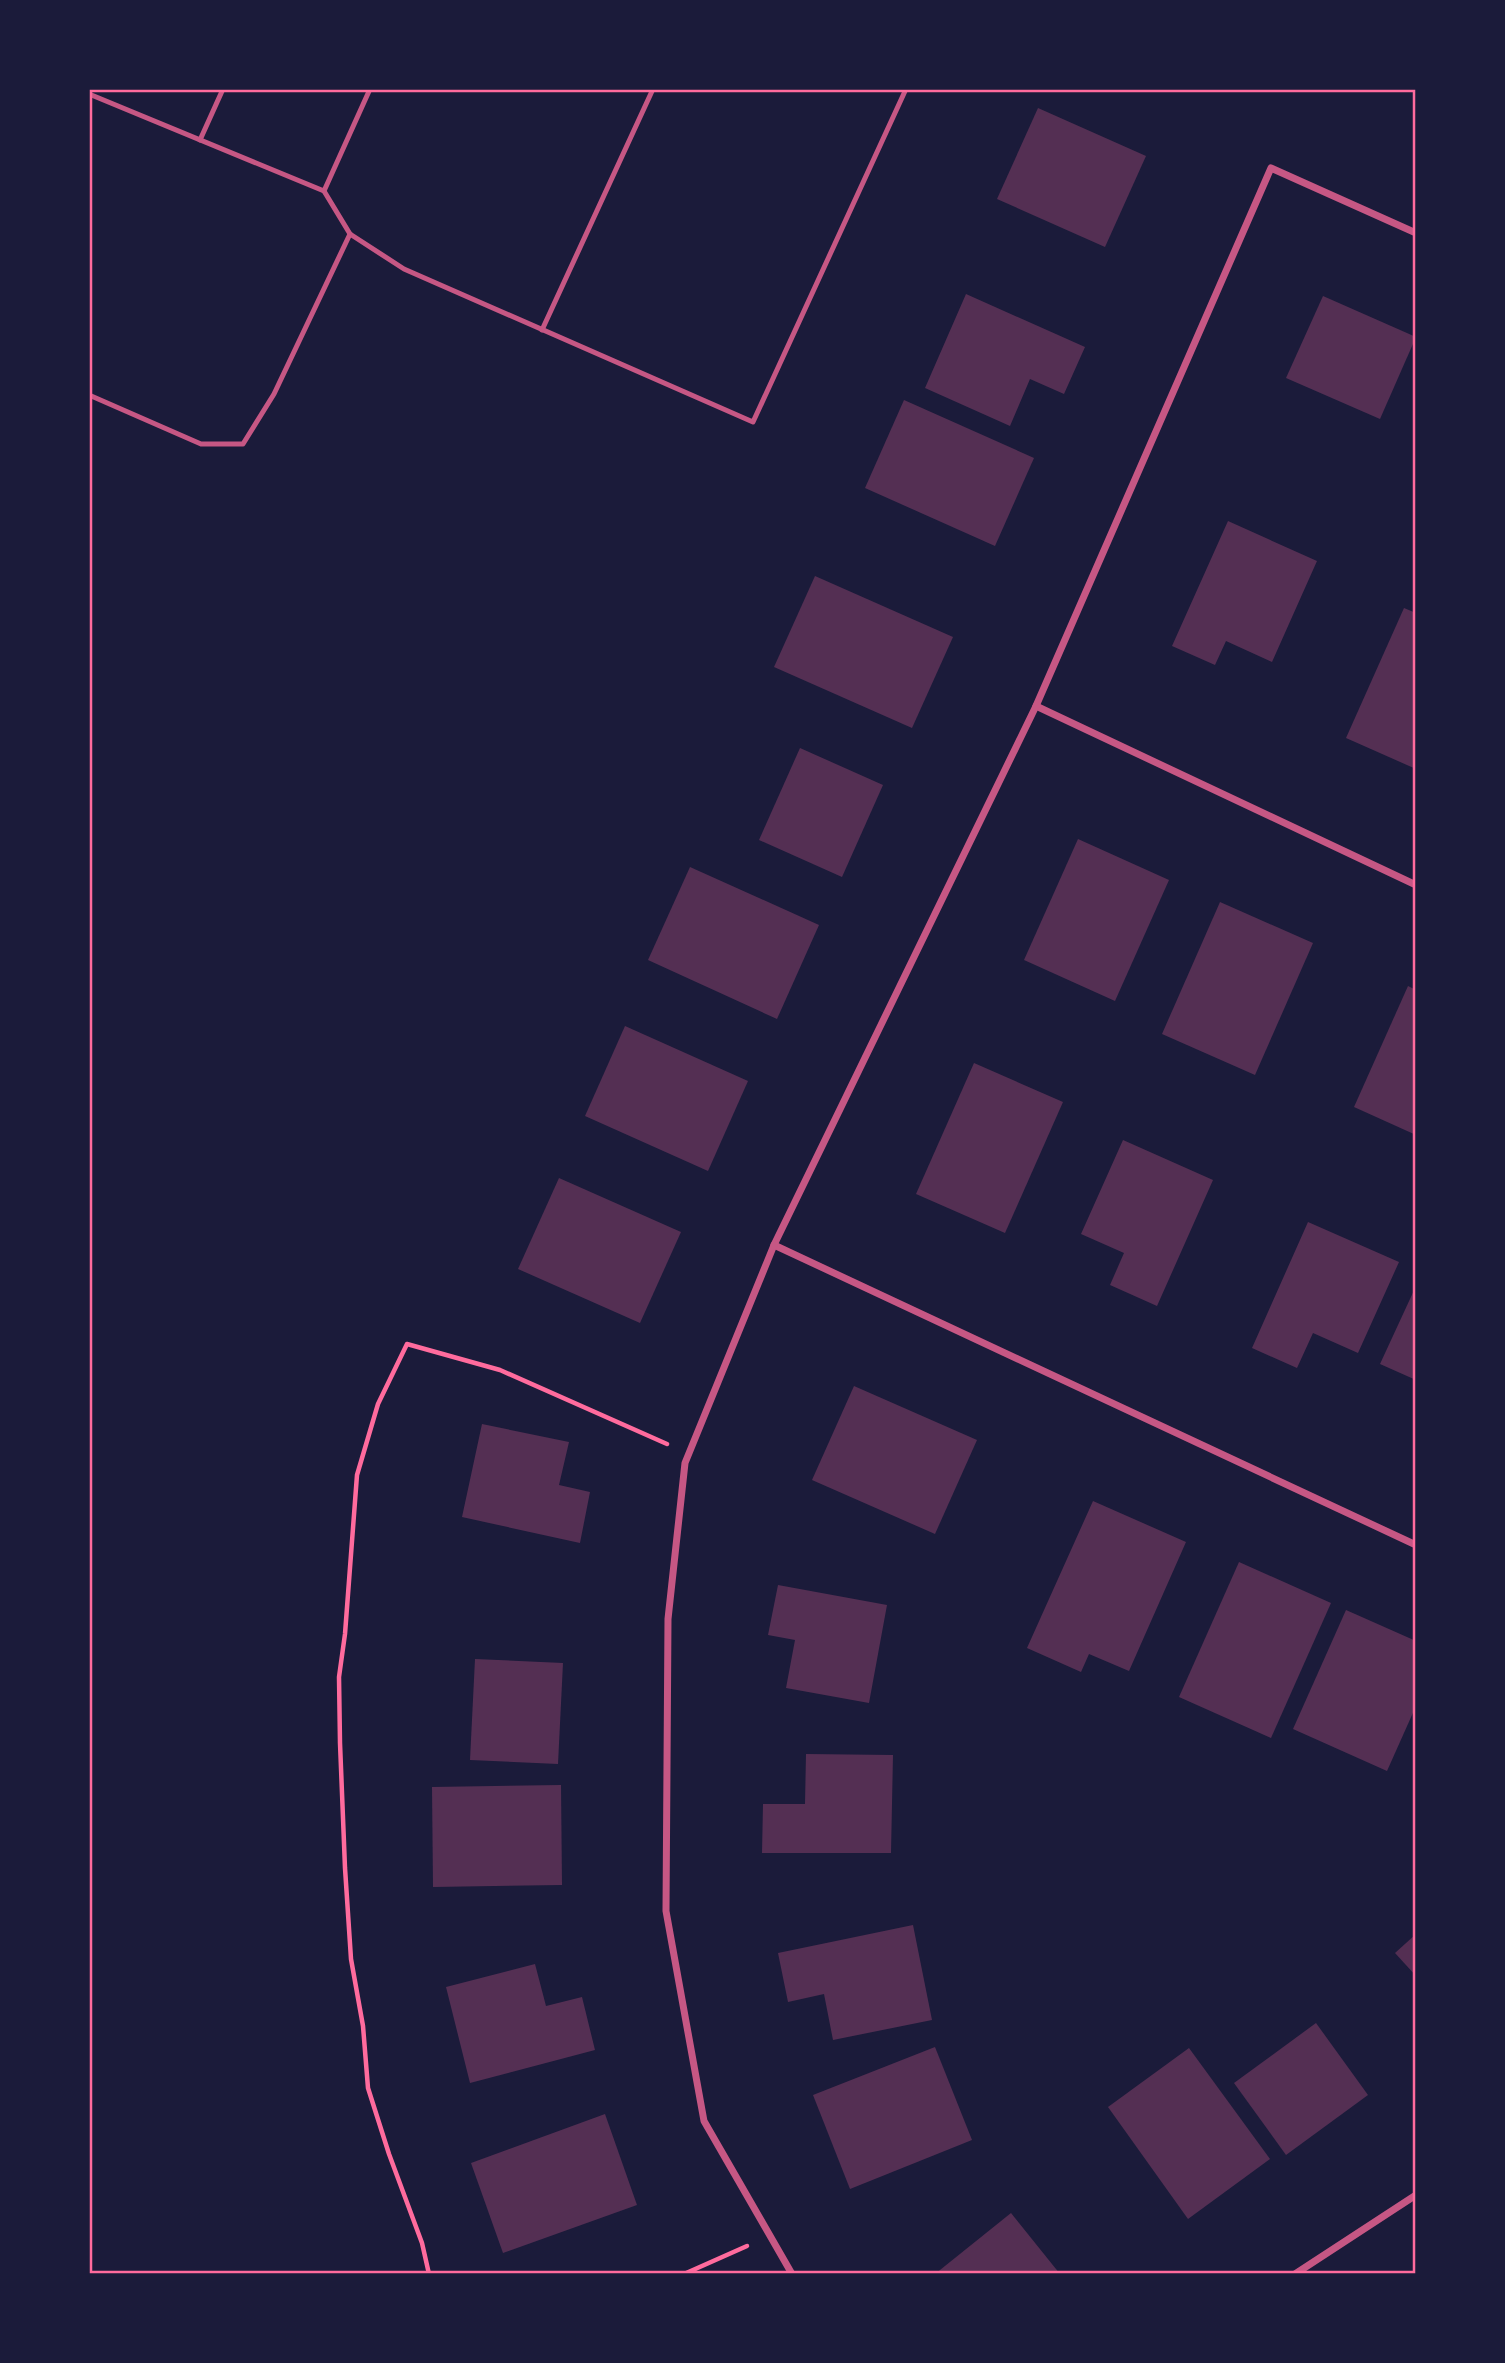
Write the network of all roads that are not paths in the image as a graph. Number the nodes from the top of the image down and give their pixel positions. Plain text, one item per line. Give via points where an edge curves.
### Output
1 (223, 89) edge
2 (370, 89) edge
3 (653, 89) edge
4 (906, 89) edge
5 (89, 94) edge
6 (200, 140) junction
7 (324, 191) junction
8 (1416, 233) edge
9 (349, 234) junction
10 (542, 330) junction
11 (89, 395) edge
12 (1036, 706) junction
13 (1416, 885) edge
14 (774, 1245) junction
15 (1416, 1545) edge
16 (1416, 2195) edge
17 (792, 2274) edge
18 (1295, 2274) edge

1 - 6 lane
2 - 7 lane
3 - 10 lane
4 - 10 lane via 752,422
5 - 6 lane
6 - 7 lane
7 - 9 lane
8 - 12 street via 1271,168
9 - 10 lane via 404,269
9 - 11 lane via 274,394 243,444 201,444
12 - 13 street
12 - 14 street
14 - 15 street
14 - 17 street via 685,1463 668,1619 666,1911 704,2121
16 - 18 street

